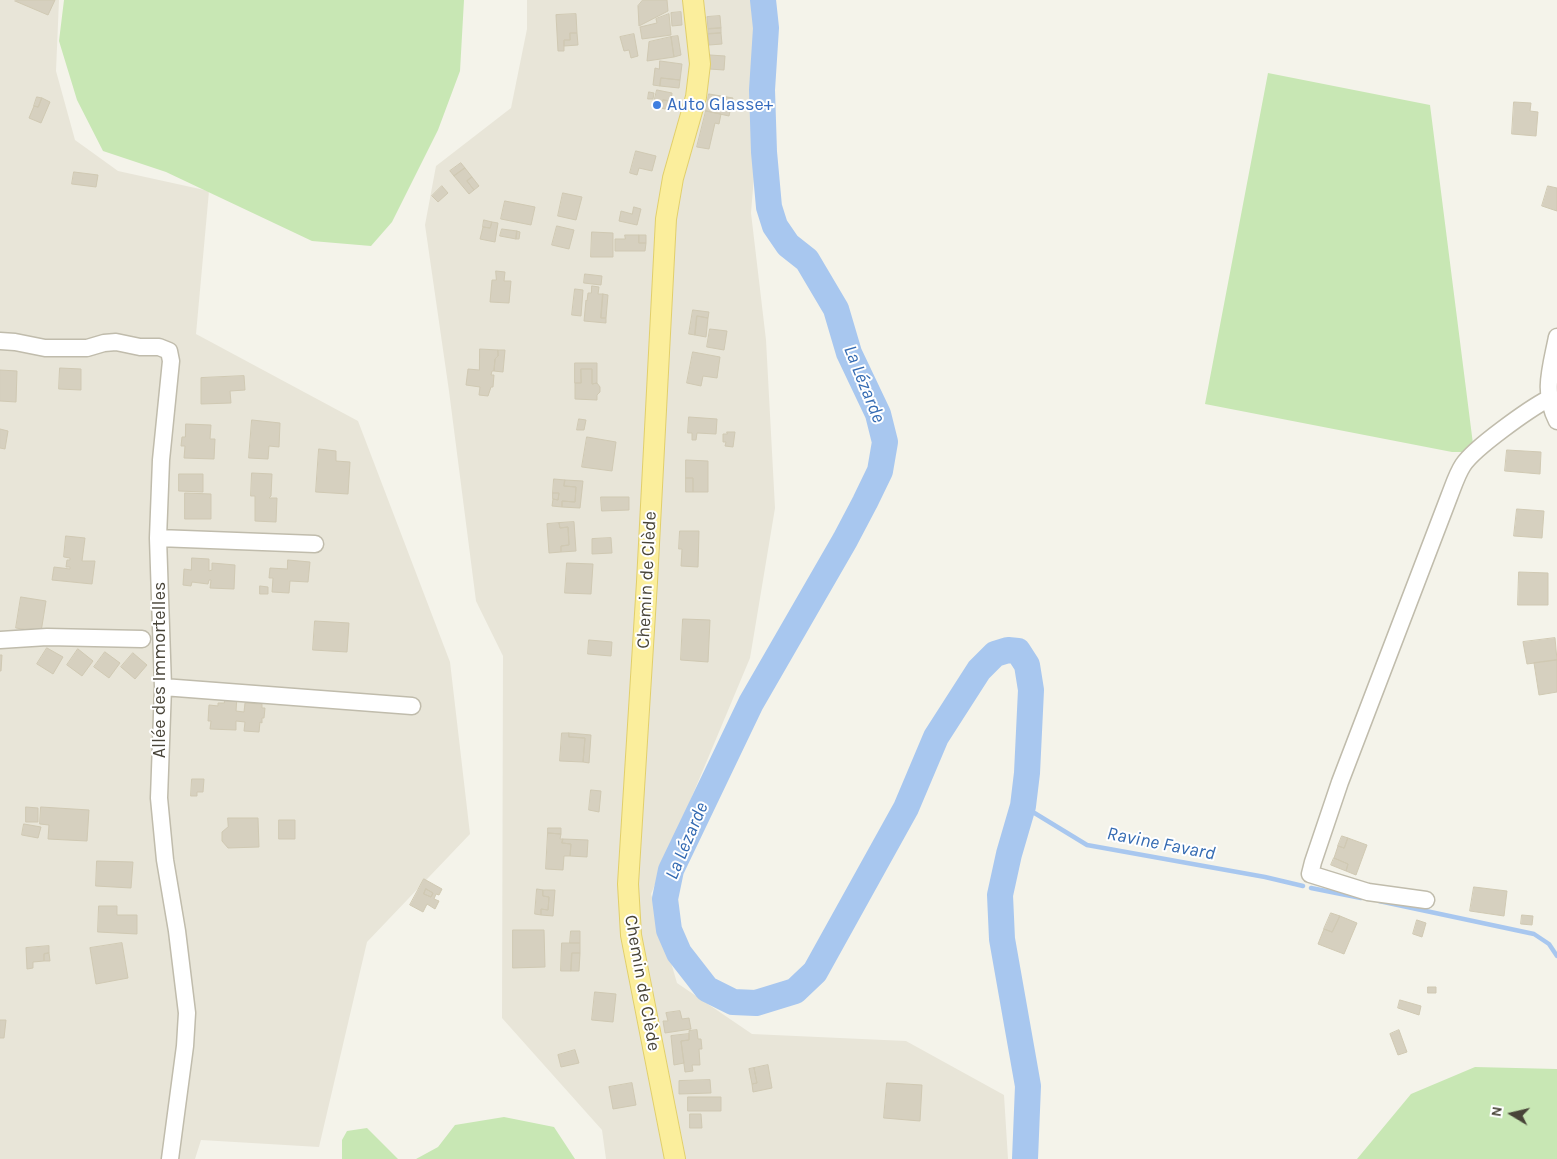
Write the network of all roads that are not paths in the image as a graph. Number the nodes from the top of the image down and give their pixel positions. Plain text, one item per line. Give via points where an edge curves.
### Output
1 (693, 0) edge
2 (1557, 338) edge
3 (0, 340) edge
4 (1548, 399) junction
5 (1557, 421) edge
6 (158, 538) junction
7 (315, 544) dead end
8 (142, 639) dead end
9 (0, 640) edge
10 (163, 687) junction
11 (412, 706) dead end
12 (1426, 900) dead end
13 (170, 1159) edge
14 (675, 1159) edge

1 - 14 main road, Chemin de Clède via 700,64 696,97 666,219 628,884 631,935
2 - 4 street
3 - 6 street, Allée des Immortelles via 45,348 87,348 116,342 170,351
4 - 5 street
4 - 12 street via 1474,452 1462,465 1340,782 1310,874 1368,892
6 - 7 street
6 - 10 street, Allée des Immortelles
8 - 9 street via 47,637
10 - 11 street
10 - 13 street, Allée des Immortelles via 159,798 187,1013 186,1046

